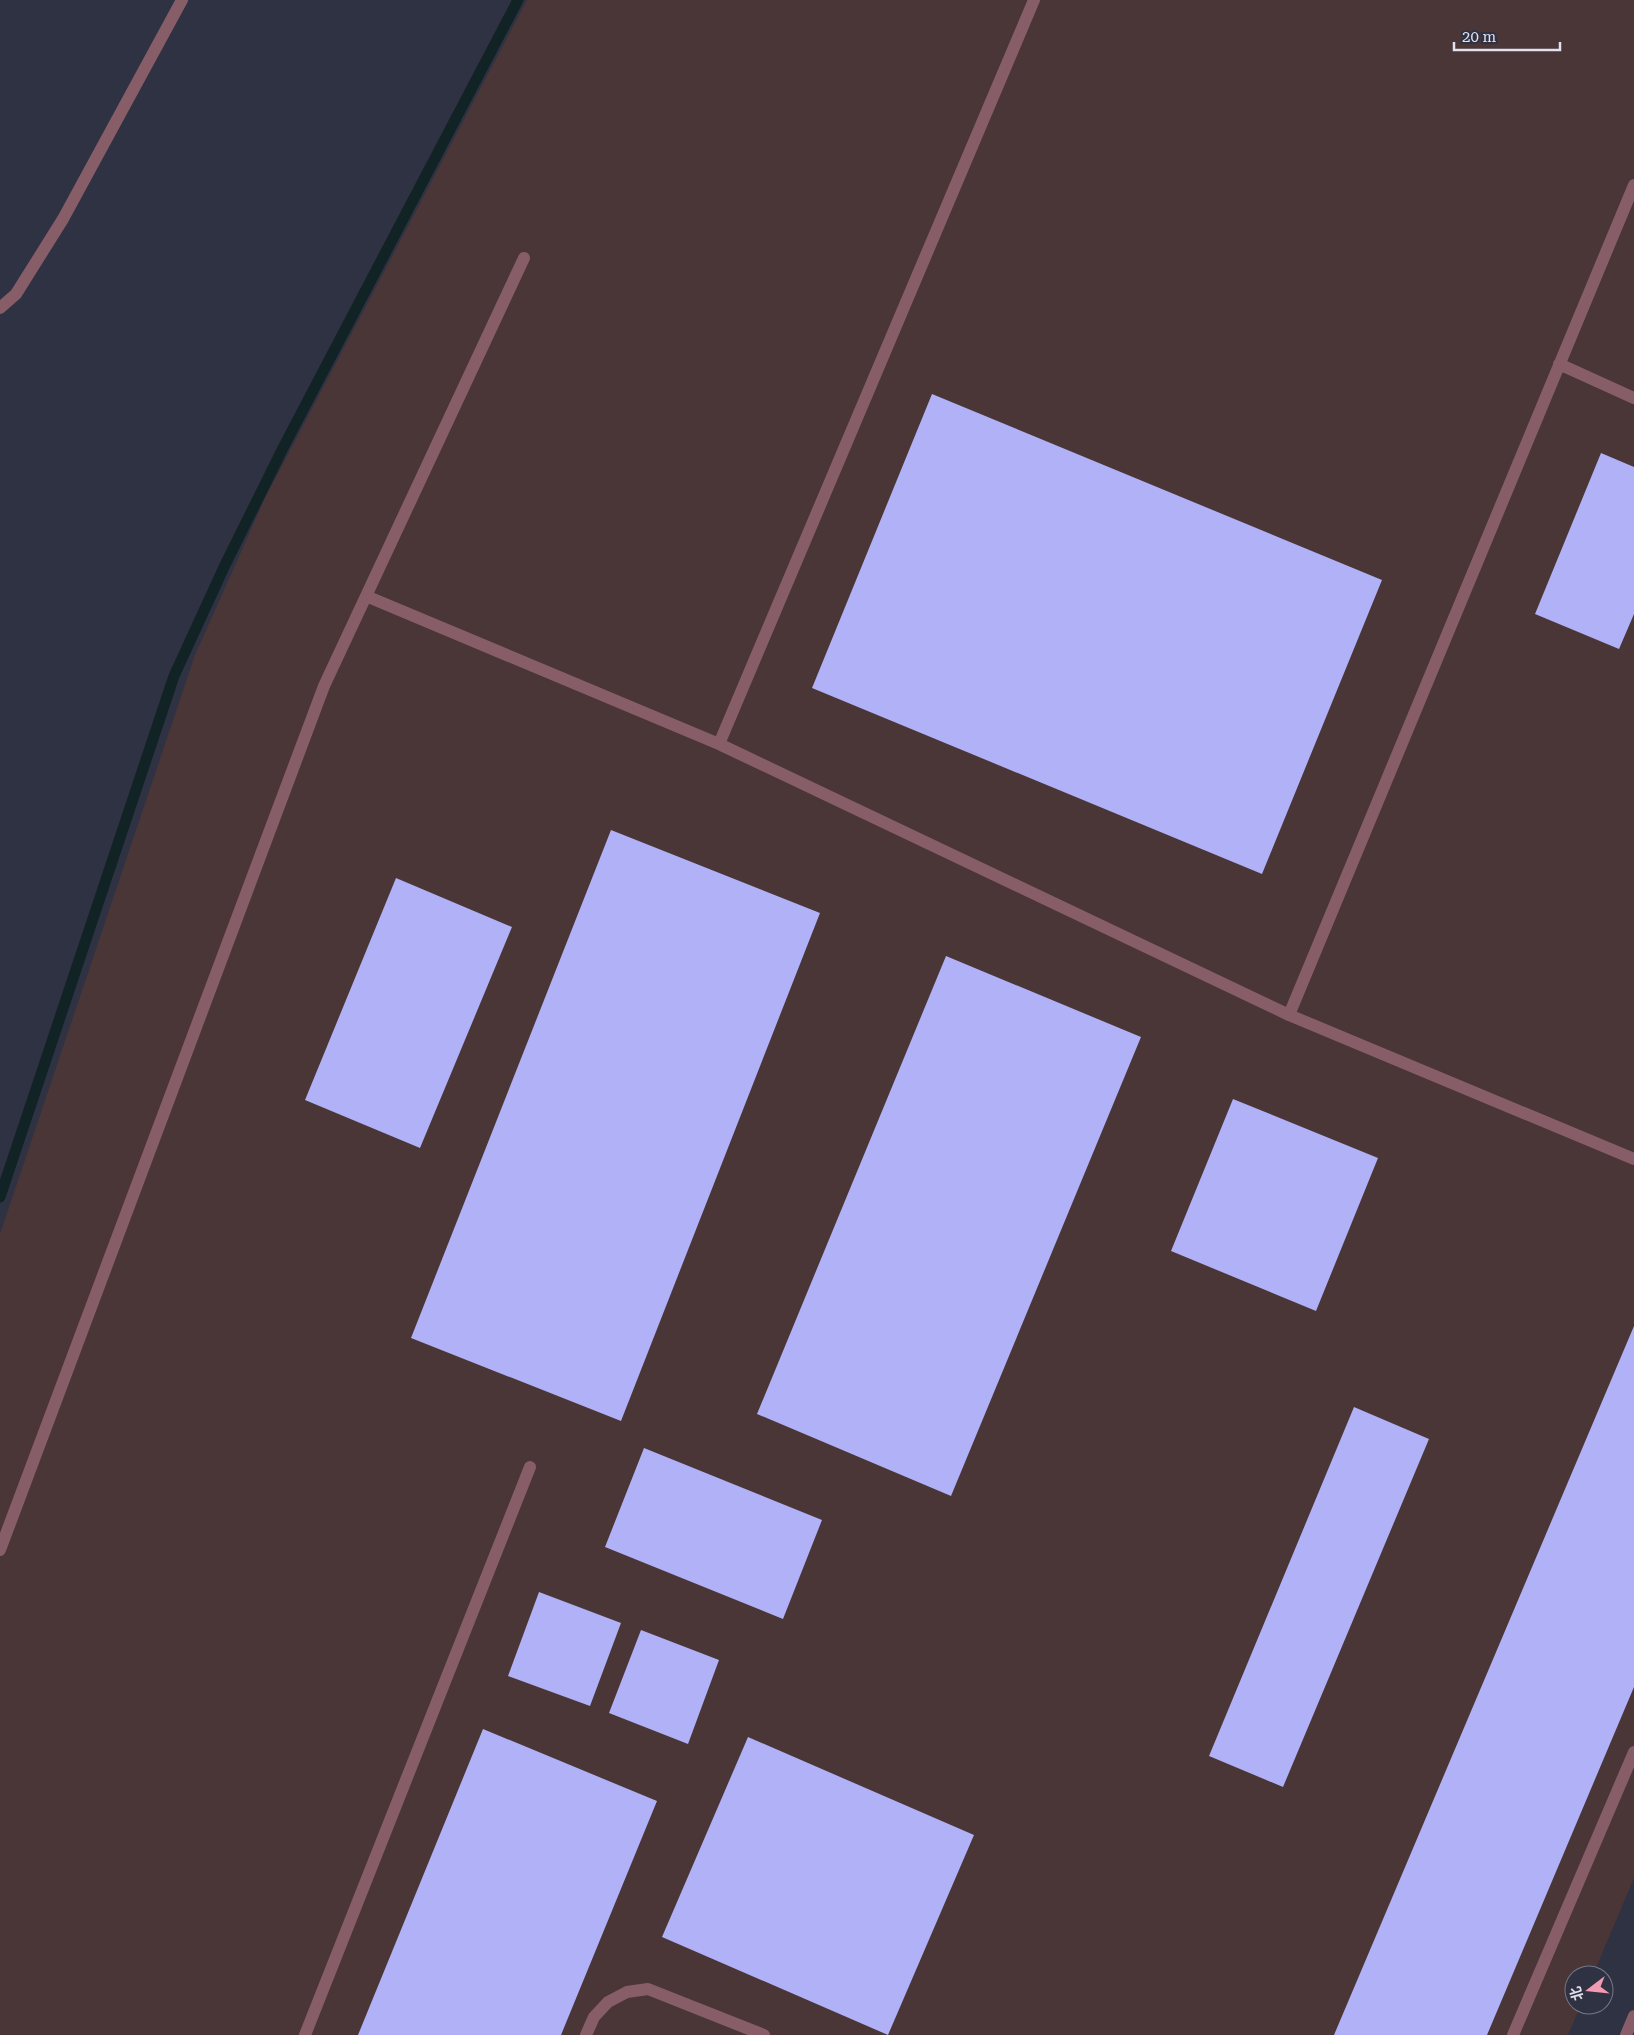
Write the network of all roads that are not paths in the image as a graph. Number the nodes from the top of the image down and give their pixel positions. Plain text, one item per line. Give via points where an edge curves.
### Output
1 (182, 0) edge
2 (1034, 0) edge
3 (1634, 185) edge
4 (524, 258) dead end
5 (0, 308) edge
6 (1559, 364) junction
7 (1634, 398) edge
8 (366, 596) junction
9 (718, 744) junction
10 (1289, 1015) junction
11 (1634, 1159) edge
12 (530, 1467) dead end
13 (0, 1550) edge
14 (1634, 1752) edge
15 (1634, 2016) edge
16 (305, 2035) edge
17 (586, 2035) edge
18 (764, 2035) edge
19 (1513, 2035) edge
20 (1626, 2035) edge

1 - 5 street via 64,219 16,294
2 - 9 street
3 - 6 street
4 - 8 street
6 - 7 street
6 - 10 street
8 - 9 street
8 - 13 street via 324,686
9 - 10 street
10 - 11 street
12 - 16 street
14 - 19 street
15 - 20 street
17 - 18 street via 594,2017 608,2002 627,1992 648,1989

